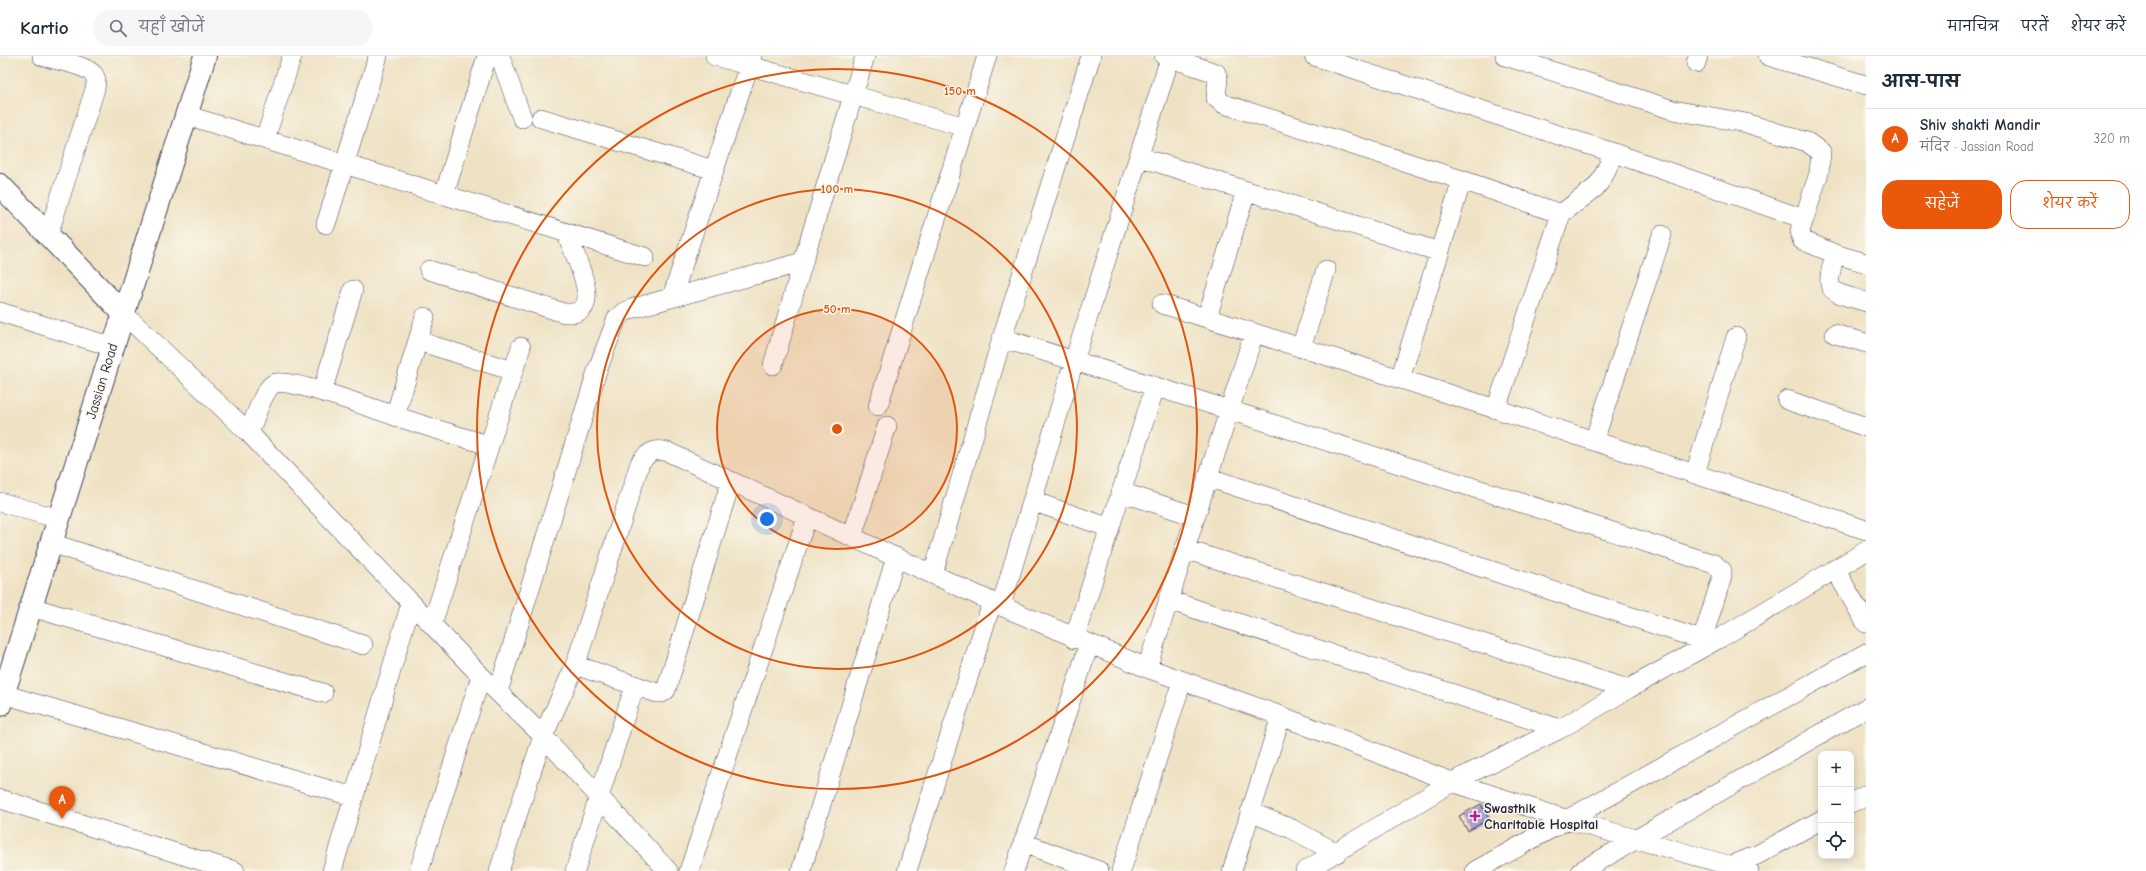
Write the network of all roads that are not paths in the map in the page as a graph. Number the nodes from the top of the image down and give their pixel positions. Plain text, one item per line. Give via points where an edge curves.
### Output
1 (42, 56) edge
2 (205, 56) edge
3 (292, 56) edge
4 (378, 56) edge
5 (487, 56) edge
6 (500, 56) edge
7 (715, 56) edge
8 (865, 56) edge
9 (987, 56) edge
10 (1091, 56) edge
11 (1314, 56) edge
12 (1505, 56) edge
13 (1768, 56) edge
14 (1167, 57) edge
15 (750, 60) edge
16 (1208, 62) edge
17 (1362, 63) edge
18 (1819, 63) edge
19 (1866, 85) edge
20 (854, 94) junction
21 (186, 115) junction
22 (522, 118) dead end
23 (542, 118) dead end
24 (965, 127) junction
25 (265, 139) junction
26 (1614, 153) junction
27 (1140, 157) junction
28 (344, 164) junction
29 (714, 170) junction
30 (1462, 180) junction
31 (0, 185) edge
32 (1246, 191) junction
33 (444, 195) junction
34 (1562, 214) junction
35 (1804, 219) junction
36 (326, 224) dead end
37 (566, 233) junction
38 (48, 235) junction
39 (1662, 235) dead end
40 (1440, 252) junction
41 (1835, 254) junction
42 (645, 257) dead end
43 (803, 262) junction
44 (1866, 263) edge
45 (429, 270) dead end
46 (1326, 270) dead end
47 (353, 290) dead end
48 (672, 297) junction
49 (1866, 302) edge
50 (1162, 304) dead end
51 (0, 312) edge
52 (123, 313) junction
53 (425, 318) dead end
54 (1207, 318) junction
55 (1254, 333) junction
56 (1835, 334) dead end
57 (1736, 337) dead end
58 (1002, 338) junction
59 (418, 342) junction
60 (1866, 343) edge
61 (113, 347) junction
62 (521, 347) dead end
63 (1301, 348) junction
64 (1074, 361) junction
65 (773, 365) dead end
66 (513, 371) junction
67 (1400, 379) junction
68 (1155, 387) junction
69 (322, 392) junction
70 (1787, 400) dead end
71 (878, 406) dead end
72 (1228, 409) junction
73 (1496, 409) junction
74 (395, 416) junction
75 (887, 426) dead end
76 (1866, 428) edge
77 (248, 433) junction
78 (1594, 441) junction
79 (488, 445) junction
80 (1695, 474) junction
81 (1207, 477) junction
82 (731, 481) junction
83 (1121, 492) junction
84 (1032, 501) junction
85 (0, 502) edge
86 (1195, 516) junction
87 (807, 517) junction
88 (59, 519) junction
89 (1110, 528) junction
90 (1866, 530) edge
91 (852, 536) junction
92 (51, 543) junction
93 (1184, 549) junction
94 (1866, 551) edge
95 (896, 558) junction
96 (1835, 569) junction
97 (933, 574) junction
98 (1168, 600) junction
99 (411, 603) junction
100 (996, 604) junction
101 (31, 606) junction
102 (1866, 622) edge
103 (432, 624) junction
104 (1706, 641) junction
105 (1081, 642) junction
106 (363, 645) dead end
107 (1866, 653) edge
108 (575, 665) junction
109 (1147, 668) junction
110 (481, 676) junction
111 (1182, 681) junction
112 (635, 685) junction
113 (1628, 689) junction
114 (498, 692) junction
115 (323, 693) dead end
116 (2, 700) edge
117 (1866, 708) edge
118 (1281, 716) junction
119 (1560, 729) junction
120 (543, 736) junction
121 (1452, 782) junction
122 (1866, 795) edge
123 (354, 797) junction
124 (599, 797) junction
125 (0, 799) edge
126 (1854, 801) edge
127 (1250, 812) junction
128 (1565, 819) junction
129 (1818, 822) edge
130 (1637, 839) junction
131 (1024, 843) junction
132 (1337, 853) junction
133 (653, 864) edge
134 (1726, 868) edge
135 (235, 871) edge
136 (332, 871) edge
137 (419, 871) edge
138 (499, 871) edge
139 (575, 871) edge
140 (668, 871) edge
141 (689, 871) edge
142 (801, 871) edge
143 (907, 871) edge
144 (1014, 871) edge
145 (1099, 871) edge
146 (1121, 871) edge
147 (1232, 871) edge
148 (1305, 871) edge
149 (1475, 871) edge
150 (1581, 871) edge
151 (1748, 871) edge

1 - 38 street via 86,69 96,80 96,89
2 - 21 street, Jassian Road
3 - 25 street
4 - 28 street
5 - 33 street
6 - 22 street
7 - 15 street
8 - 20 street
9 - 24 street
10 - 58 street
11 - 17 street
12 - 35 street via 1673,110 1746,123 1807,142 1821,152 1821,164
13 - 18 street
14 - 16 street
14 - 27 street
15 - 20 street
15 - 29 street
16 - 30 street via 1218,78 1216,98 1220,102
17 - 26 street
18 - 19 street
20 - 24 street
20 - 43 street
21 - 25 street
21 - 52 street, Jassian Road
23 - 29 street
24 - 71 street
25 - 28 street
26 - 34 street via 1595,188
26 - 35 street
27 - 32 street
27 - 64 street
28 - 33 street
28 - 36 street
29 - 48 street
30 - 34 street
30 - 40 street
31 - 38 street
32 - 40 street
32 - 54 street
33 - 37 street
34 - 73 street
35 - 41 street via 1800,231 1802,240
37 - 42 street
37 - 45 street via 587,290 585,306 574,313 564,313
38 - 52 street
39 - 78 street
40 - 67 street
41 - 44 street
41 - 49 street via 1828,278 1829,286 1833,291
43 - 48 street
43 - 65 street
46 - 63 street
47 - 69 street
48 - 114 street via 624,312 612,328
50 - 54 street
51 - 61 street
52 - 61 street, Jassian Road
52 - 77 street
53 - 59 street
54 - 55 street
55 - 63 street
55 - 72 street
56 - 60 street
57 - 80 street
58 - 64 street
58 - 97 street
59 - 66 street
59 - 74 street
61 - 88 street, Jassian Road
62 - 66 street
63 - 67 street
64 - 68 street
64 - 84 street
66 - 79 street
67 - 73 street
68 - 72 street
68 - 83 street
69 - 74 street
69 - 77 street via 275,383 266,393
70 - 76 street
72 - 81 street
72 - 104 street via 1714,564 1722,571 1722,577
73 - 78 street
74 - 79 street
75 - 91 street
77 - 99 street
78 - 80 street
79 - 103 street
80 - 90 street
81 - 86 street
81 - 104 street
82 - 87 street
82 - 108 street via 659,449 645,455 640,463
82 - 112 street via 666,690 657,693
83 - 86 street
83 - 89 street
84 - 89 street
84 - 100 street
85 - 88 street
86 - 93 street
87 - 91 street
87 - 141 street
88 - 92 street, Jassian Road
89 - 105 street
91 - 95 street
92 - 101 street, Jassian Road
92 - 106 street
93 - 98 street
93 - 113 street
94 - 96 street
95 - 97 street
95 - 142 street
96 - 102 street
96 - 104 street
97 - 100 street
98 - 109 street
98 - 119 street
99 - 103 street
99 - 123 street
100 - 105 street
100 - 143 street
101 - 115 street
101 - 116 street, Jassian Road
103 - 110 street
104 - 113 street
105 - 109 street
105 - 131 street
107 - 128 street
108 - 112 street
108 - 120 street
109 - 111 street
110 - 114 street
110 - 137 street
111 - 118 street
111 - 146 street
112 - 124 street
113 - 119 street
114 - 120 street
116 - 123 street
117 - 130 street
118 - 121 street
118 - 127 street
119 - 121 street
120 - 124 street
120 - 138 street
121 - 128 street
121 - 132 street
122 - 126 street
123 - 136 street
124 - 133 street
124 - 139 street
125 - 135 street
127 - 132 street via 1292,829
127 - 147 street
128 - 130 street
128 - 149 street
129 - 134 street via 1757,855
130 - 134 street
130 - 150 street
131 - 144 street
131 - 145 street
132 - 148 street
133 - 140 street
134 - 151 street

